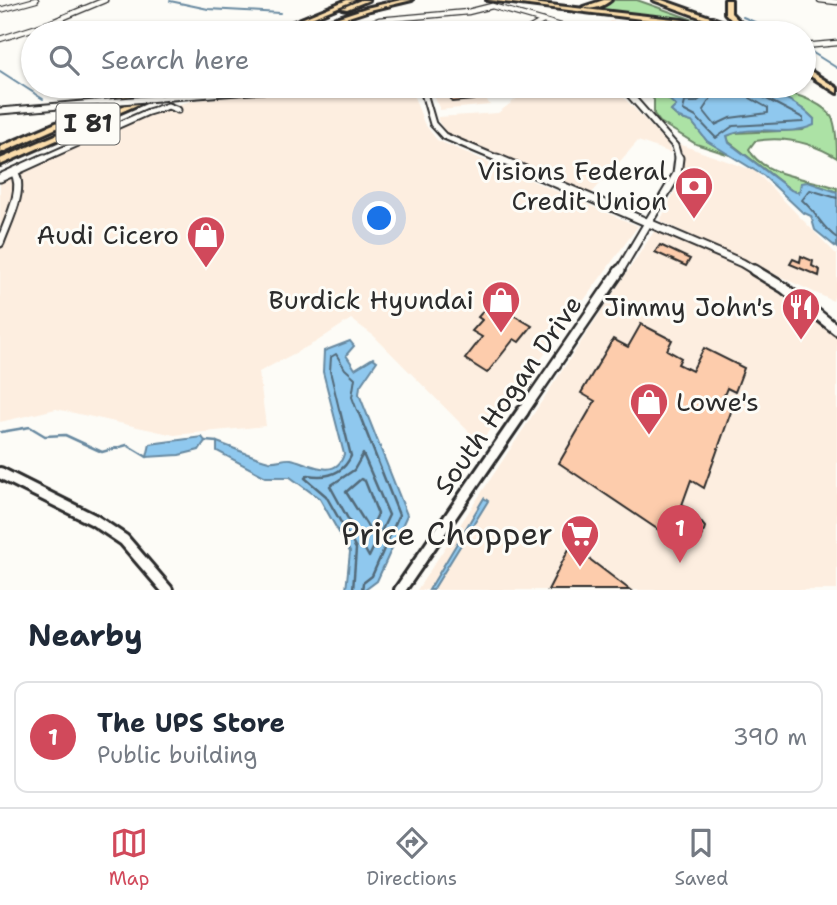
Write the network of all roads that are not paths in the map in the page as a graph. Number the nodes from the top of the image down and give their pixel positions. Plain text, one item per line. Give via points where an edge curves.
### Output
1 (36, 0) edge
2 (105, 0) edge
3 (334, 0) edge
4 (353, 0) edge
5 (366, 0) edge
6 (393, 0) edge
7 (409, 0) edge
8 (490, 0) edge
9 (523, 0) edge
10 (608, 0) edge
11 (643, 0) edge
12 (656, 0) edge
13 (729, 0) edge
14 (820, 0) edge
15 (837, 2) edge
16 (0, 10) edge
17 (51, 17) dead end
18 (61, 19) junction
19 (55, 21) edge
20 (288, 21) edge
21 (300, 21) edge
22 (313, 21) edge
23 (324, 21) edge
24 (330, 21) edge
25 (376, 21) edge
26 (543, 21) edge
27 (673, 21) edge
28 (702, 21) edge
29 (716, 21) edge
30 (736, 21) edge
31 (21, 32) edge
32 (0, 39) edge
33 (837, 42) edge
34 (816, 44) edge
35 (816, 68) edge
36 (816, 77) edge
37 (837, 81) edge
38 (837, 92) edge
39 (120, 98) edge
40 (138, 98) edge
41 (148, 98) edge
42 (159, 98) edge
43 (425, 98) edge
44 (632, 98) edge
45 (178, 110) dead end
46 (0, 111) edge
47 (0, 150) edge
48 (0, 161) edge
49 (14, 172) junction
50 (0, 178) edge
51 (649, 223) junction
52 (0, 243) edge
53 (837, 330) edge
54 (0, 473) edge
55 (167, 590) edge
56 (400, 590) edge

1 - 16 street
2 - 18 street
3 - 20 highway
4 - 21 highway
5 - 22 highway
6 - 23 highway
7 - 24 highway
8 - 27 highway
9 - 10 highway via 578,8
11 - 28 highway
12 - 29 highway
13 - 30 highway via 726,8
14 - 15 street
17 - 18 street
18 - 19 street
25 - 26 street via 489,6
31 - 32 street
33 - 34 street
35 - 37 highway
36 - 38 highway
39 - 47 highway, I 81
40 - 48 highway
41 - 48 highway, I 81
42 - 46 street, bridge
43 - 51 street via 433,124 444,136
44 - 51 street, South Hogan Drive via 670,139 679,158 677,174
45 - 49 street via 168,106 148,113
49 - 50 street
49 - 52 street via 17,192
51 - 53 street via 753,269
51 - 56 street, South Hogan Drive
54 - 55 street via 124,540

